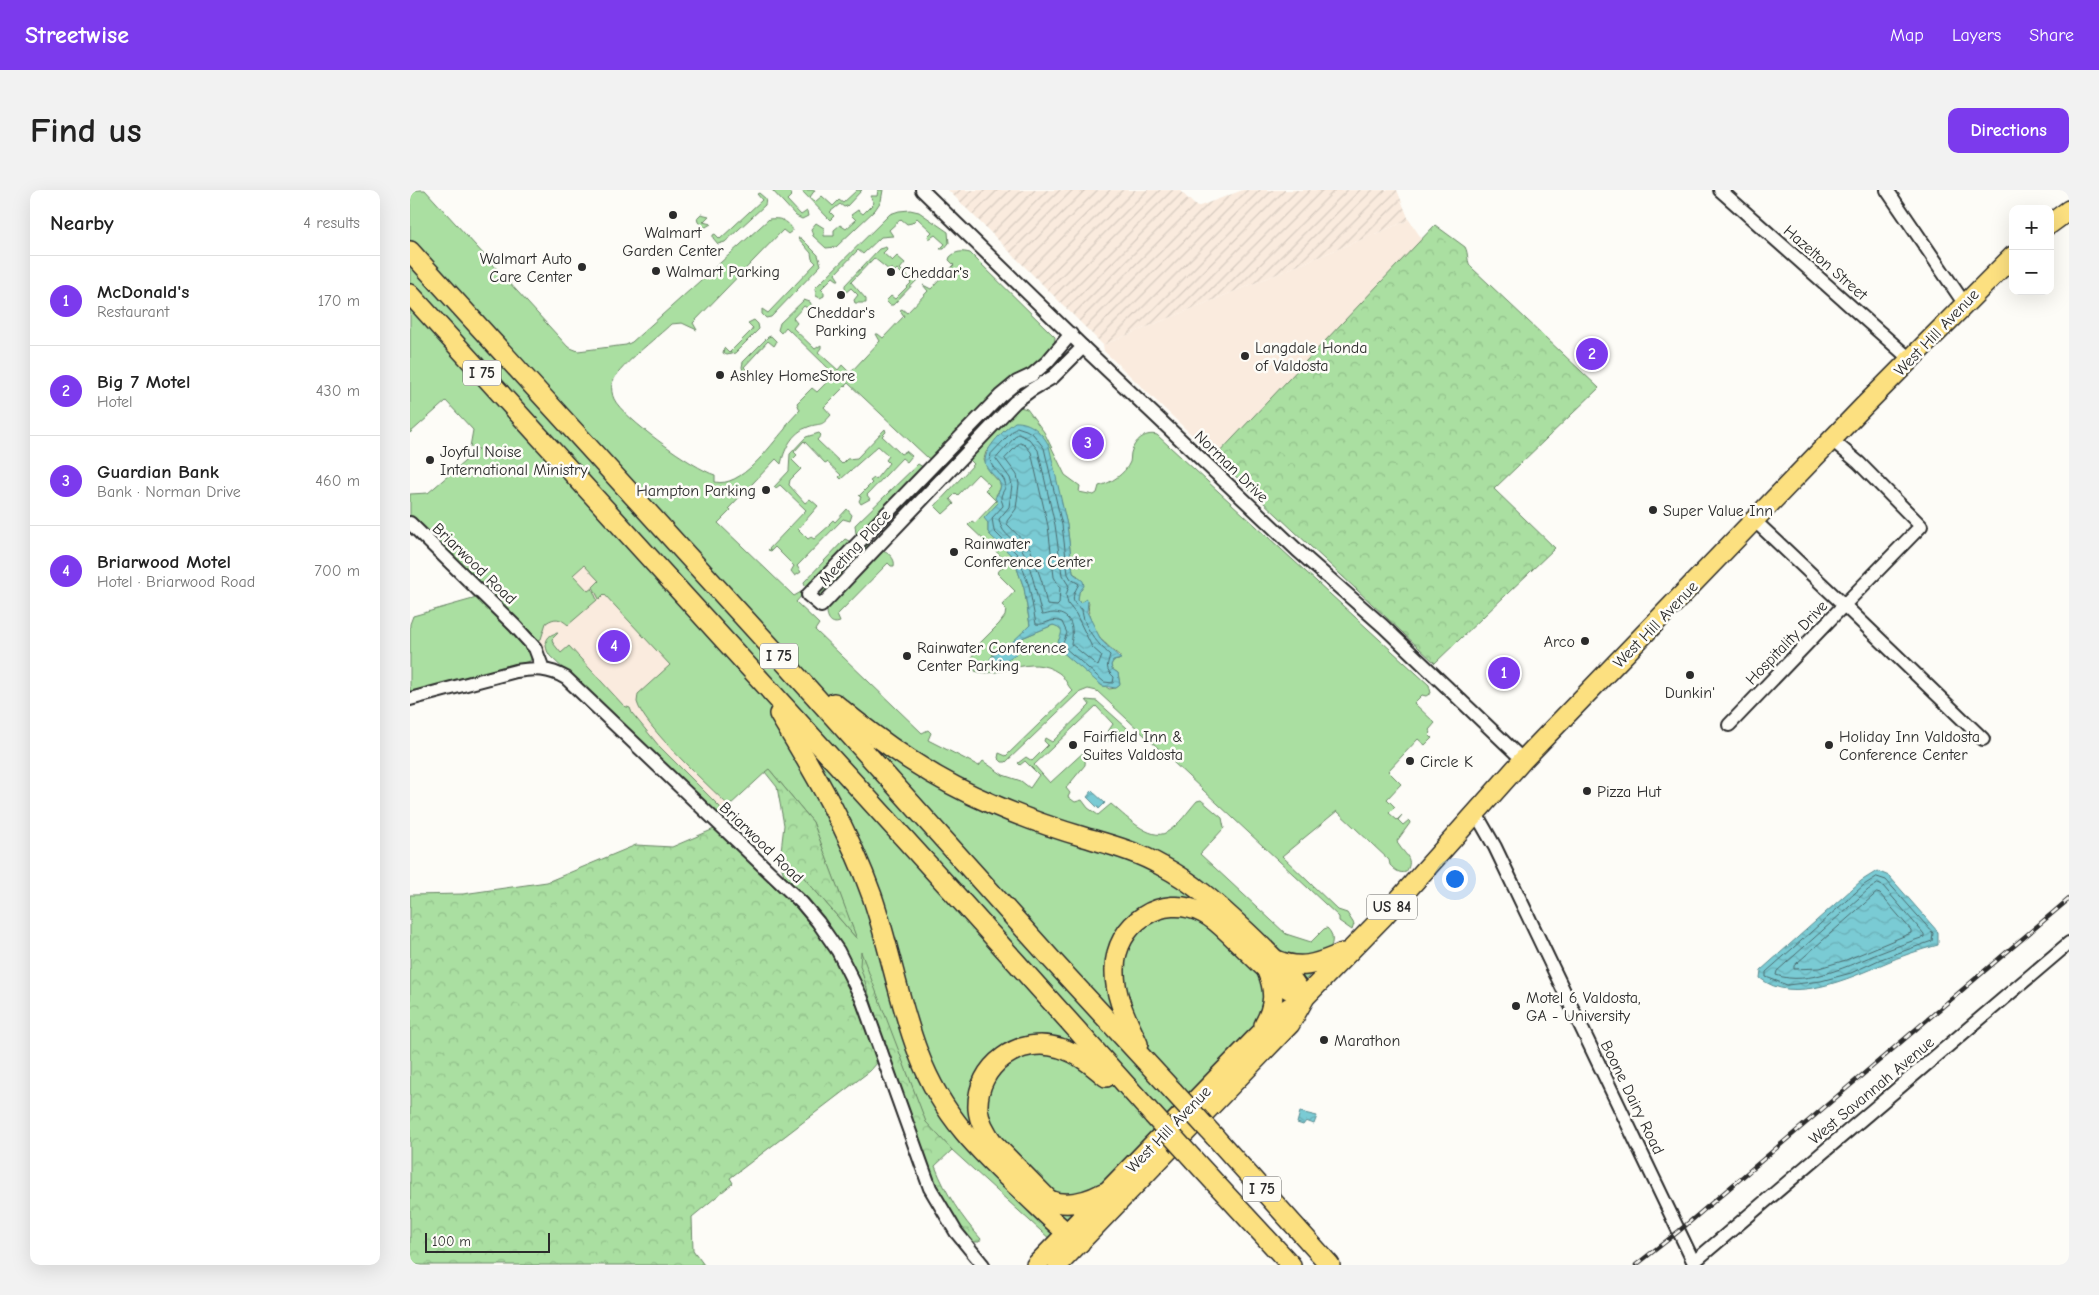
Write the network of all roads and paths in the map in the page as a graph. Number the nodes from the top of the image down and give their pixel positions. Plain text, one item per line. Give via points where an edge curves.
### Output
1 (922, 190) edge
2 (1720, 190) edge
3 (1887, 190) edge
4 (2069, 210) edge
5 (2054, 221) edge
6 (410, 251) edge
7 (2009, 260) edge
8 (410, 294) edge
9 (1964, 304) junction
10 (1071, 334) junction
11 (1083, 347) junction
12 (1911, 360) junction
13 (1832, 440) junction
14 (1755, 521) junction
15 (410, 522) edge
16 (1844, 605) junction
17 (769, 645) junction
18 (543, 669) junction
19 (757, 677) junction
20 (410, 699) edge
21 (1729, 725) dead end
22 (1984, 739) dead end
23 (1523, 760) junction
24 (1476, 812) junction
25 (2069, 943) edge
26 (1349, 951) junction
27 (1271, 965) junction
28 (1304, 998) junction
29 (1255, 1039) junction
30 (1147, 1063) junction
31 (1153, 1115) junction
32 (1110, 1188) junction
33 (1043, 1203) junction
34 (1074, 1234) junction
35 (1695, 1264) edge
36 (984, 1265) edge
37 (1036, 1265) edge
38 (1058, 1265) edge
39 (1291, 1265) edge
40 (1330, 1265) edge

1 - 10 street, Norman Drive
2 - 12 street, Hazelton Street
3 - 9 street
4 - 5 highway
6 - 17 highway, I 75
7 - 9 highway, West Hill Avenue / US 84
8 - 19 highway, I 75
9 - 12 highway, West Hill Avenue / US 84
10 - 11 street, Norman Drive
10 - 11 street, Meeting Place via 1047,362 1000,396 808,595 821,606 1015,402 1053,378
11 - 23 street, Norman Drive
12 - 13 highway, West Hill Avenue / US 84
13 - 14 highway, West Hill Avenue / US 84
13 - 16 street via 1921,526
14 - 16 street, Hospitality Drive
14 - 23 highway, West Hill Avenue / US 84
15 - 18 street, Briarwood Road via 535,648
16 - 21 street, Hospitality Drive
16 - 22 street
17 - 27 highway via 865,729 920,768 991,804 1130,851 1161,865 1206,894
17 - 30 highway, I 75
18 - 20 street via 516,671
18 - 36 street, Briarwood Road via 566,678 790,891 818,922 838,951 862,999 930,1188 956,1232
19 - 31 highway, I 75
19 - 33 highway via 807,760 854,850 880,922 912,1036 932,1086 962,1132 984,1156
23 - 24 highway, West Hill Avenue / US 84
24 - 26 highway, West Hill Avenue / US 84
24 - 35 street, Boone Dairy Road
25 - 35 street, West Savannah Avenue
26 - 27 highway via 1304,966
26 - 28 highway, West Hill Avenue / US 84
27 - 28 highway via 1295,982
27 - 29 highway via 1272,1005
27 - 30 highway via 1197,910 1170,906 1139,919 1119,944 1115,975 1123,1012
28 - 29 highway, West Hill Avenue / US 84 via 1282,1012
28 - 34 highway, West Hill Avenue / US 84 via 1290,1024
29 - 32 highway, West Hill Avenue / US 84
30 - 40 highway, I 75, bridge
31 - 33 highway via 1089,1064 1059,1047 1023,1046 999,1060 983,1083 978,1109 982,1126
31 - 39 highway, I 75, bridge
32 - 33 highway via 1071,1204
32 - 34 highway, West Hill Avenue / US 84
33 - 34 highway
33 - 37 highway via 1045,1230
34 - 37 highway, West Hill Avenue / US 84
34 - 38 highway, West Hill Avenue / US 84

